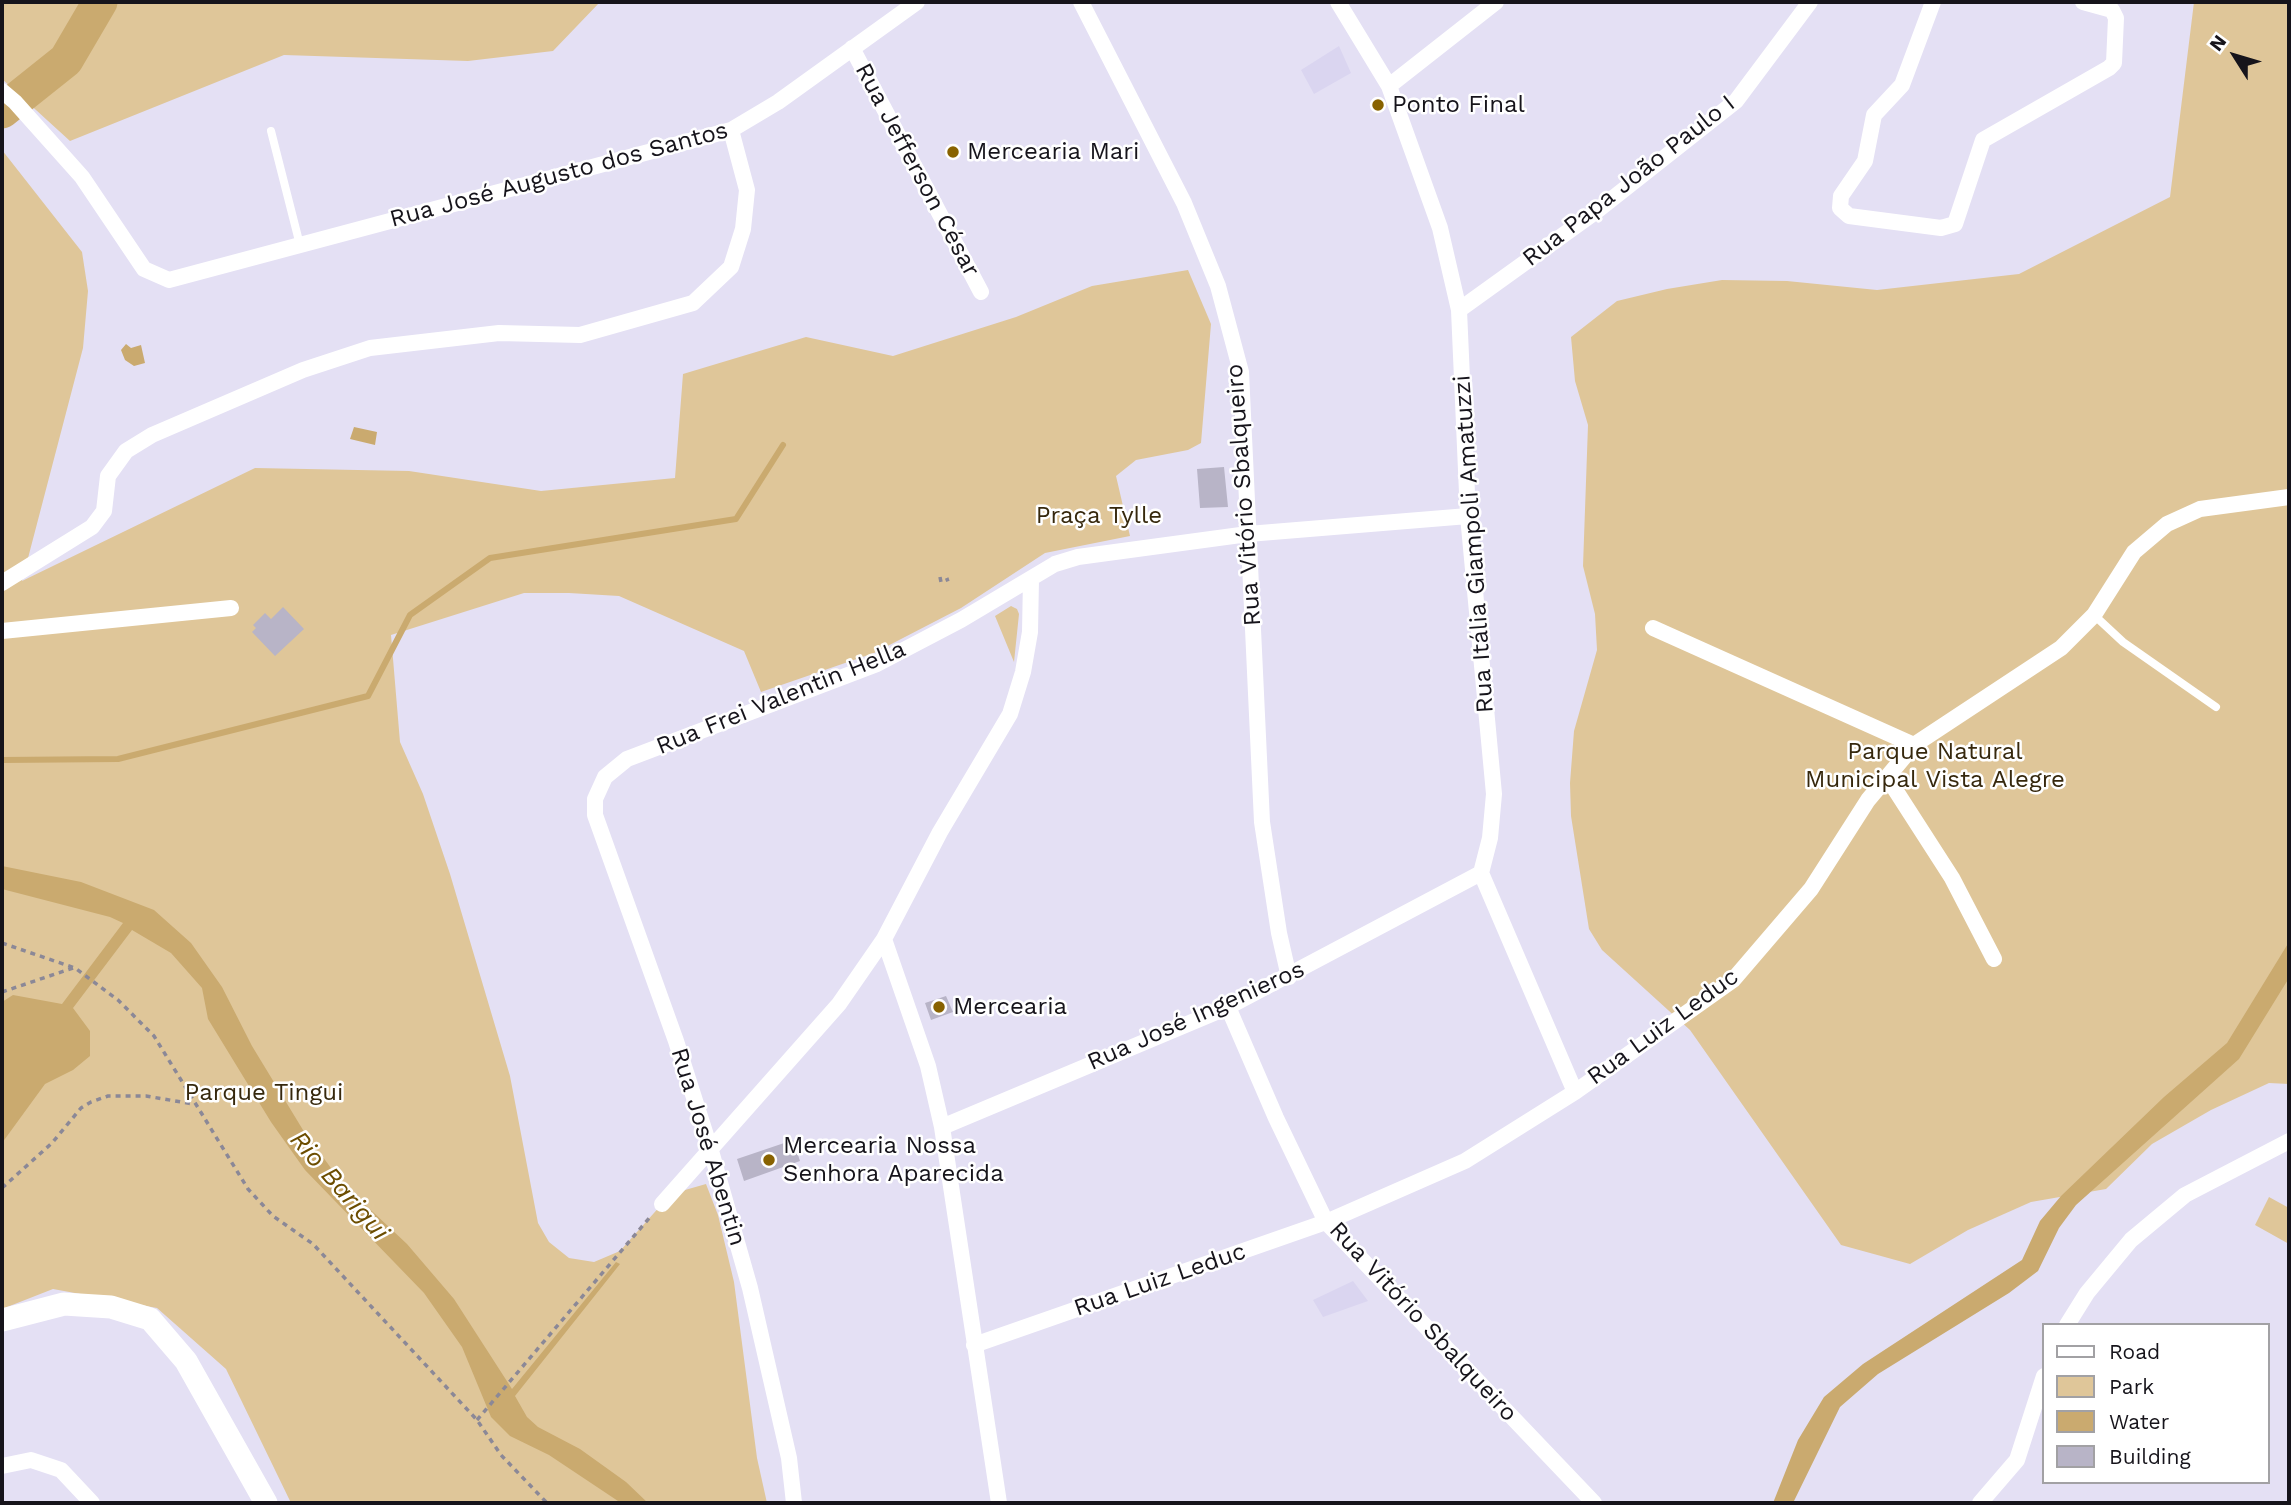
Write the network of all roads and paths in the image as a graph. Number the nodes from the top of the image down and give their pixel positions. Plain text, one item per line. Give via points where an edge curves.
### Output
1 (917, 2) edge
2 (1081, 2) edge
3 (1338, 2) edge
4 (1496, 2) edge
5 (1810, 2) edge
6 (1933, 2) edge
7 (2084, 2) edge
8 (852, 48) junction
9 (1390, 86) junction
10 (2, 91) edge
11 (731, 130) junction
12 (271, 131) dead end
13 (300, 245) junction
14 (981, 292) dead end
15 (1458, 310) junction
16 (2289, 497) edge
17 (1468, 516) junction
18 (1248, 534) junction
19 (940, 578) dead end
20 (949, 579) dead end
21 (1031, 579) junction
22 (2, 583) edge
23 (231, 608) dead end
24 (2094, 615) junction
25 (1653, 628) dead end
26 (2, 631) edge
27 (2216, 707) dead end
28 (1914, 745) junction
29 (1887, 777) junction
30 (594, 799) joint
31 (1481, 873) junction
32 (884, 939) junction
33 (2, 943) edge
34 (1994, 959) dead end
35 (75, 968) junction
36 (1289, 977) junction
37 (2, 992) edge
38 (1228, 1007) junction
39 (1575, 1092) junction
40 (195, 1104) junction
41 (942, 1127) junction
42 (2289, 1140) edge
43 (711, 1151) junction
44 (2, 1188) edge
45 (662, 1204) joint
46 (1326, 1222) junction
47 (2, 1320) edge
48 (2068, 1323) edge
49 (974, 1345) junction
50 (2042, 1382) edge
51 (477, 1420) junction
52 (2, 1466) edge
53 (92, 1503) edge
54 (266, 1503) edge
55 (547, 1503) edge
56 (794, 1503) edge
57 (999, 1503) edge
58 (1594, 1503) edge
59 (1980, 1503) edge

1 - 8 street, Rua José Augusto dos Santos
2 - 18 street, Rua Vitório Sbalqueiro via 1184,203 1217,286 1241,372
3 - 9 street, Rua Itália Giampoli Amatuzzi
4 - 9 street
5 - 15 street, Rua Papa João Paulo I via 1736,101 1598,210
6 - 7 street via 1902,85 1874,115 1866,161 1841,197 1840,208 1849,216 1941,228 1955,224 1983,140 2114,62 2116,18 2112,10
8 - 11 street, Rua José Augusto dos Santos
8 - 14 street, Rua Jefferson César
9 - 15 street, Rua Itália Giampoli Amatuzzi via 1440,228
10 - 13 street, Rua José Augusto dos Santos via 82,177 144,269 169,280
11 - 13 street, Rua José Augusto dos Santos
11 - 22 street via 747,190 743,229 731,267 693,303 580,335 499,333 370,348 303,370 152,435 126,451 108,476 104,511 92,527
12 - 13 lane
15 - 17 street, Rua Itália Giampoli Amatuzzi
16 - 24 street, Rua Luiz Leduc via 2200,509 2167,524 2134,552
17 - 18 street, Rua Frei Valentin Hella
17 - 31 street, Rua Itália Giampoli Amatuzzi via 1494,794
18 - 21 street, Rua Frei Valentin Hella via 1078,557
18 - 36 street, Rua Vitório Sbalqueiro via 1262,822
19 - 20 path via 941,582
21 - 30 street, Rua Frei Valentin Hella via 877,664 627,760 605,777
21 - 32 street via 1030,632 1010,714
23 - 26 street
24 - 27 lane via 2123,642
24 - 28 street, Rua Luiz Leduc via 2061,648
25 - 28 street
28 - 29 street, Rua Luiz Leduc
29 - 34 street via 1952,878
29 - 39 street, Rua Luiz Leduc via 1811,889 1733,980
30 - 43 street, Rua José Abentin via 611,865
31 - 36 street, Rua José Ingenieros
31 - 39 street
32 - 41 street via 928,1066
32 - 43 street via 839,1004
33 - 35 path
35 - 37 path
35 - 40 path via 154,1036
36 - 38 street, Rua José Ingenieros
38 - 41 street, Rua José Ingenieros
38 - 46 street, Rua Vitório Sbalqueiro
39 - 46 street, Rua Luiz Leduc via 1465,1161
40 - 44 path via 146,1096 108,1096 91,1102
40 - 51 path via 248,1189 273,1216 313,1244
41 - 49 street
42 - 48 street via 2185,1195 2131,1240
43 - 45 street
43 - 56 street, Rua José Abentin via 750,1288 789,1458
45 - 51 path
46 - 49 street, Rua Luiz Leduc
46 - 58 street, Rua Vitório Sbalqueiro
47 - 54 street via 64,1304 111,1307 150,1319 186,1361
49 - 57 street
50 - 59 street via 2017,1460
51 - 55 path via 501,1455
52 - 53 street via 31,1460 61,1470

